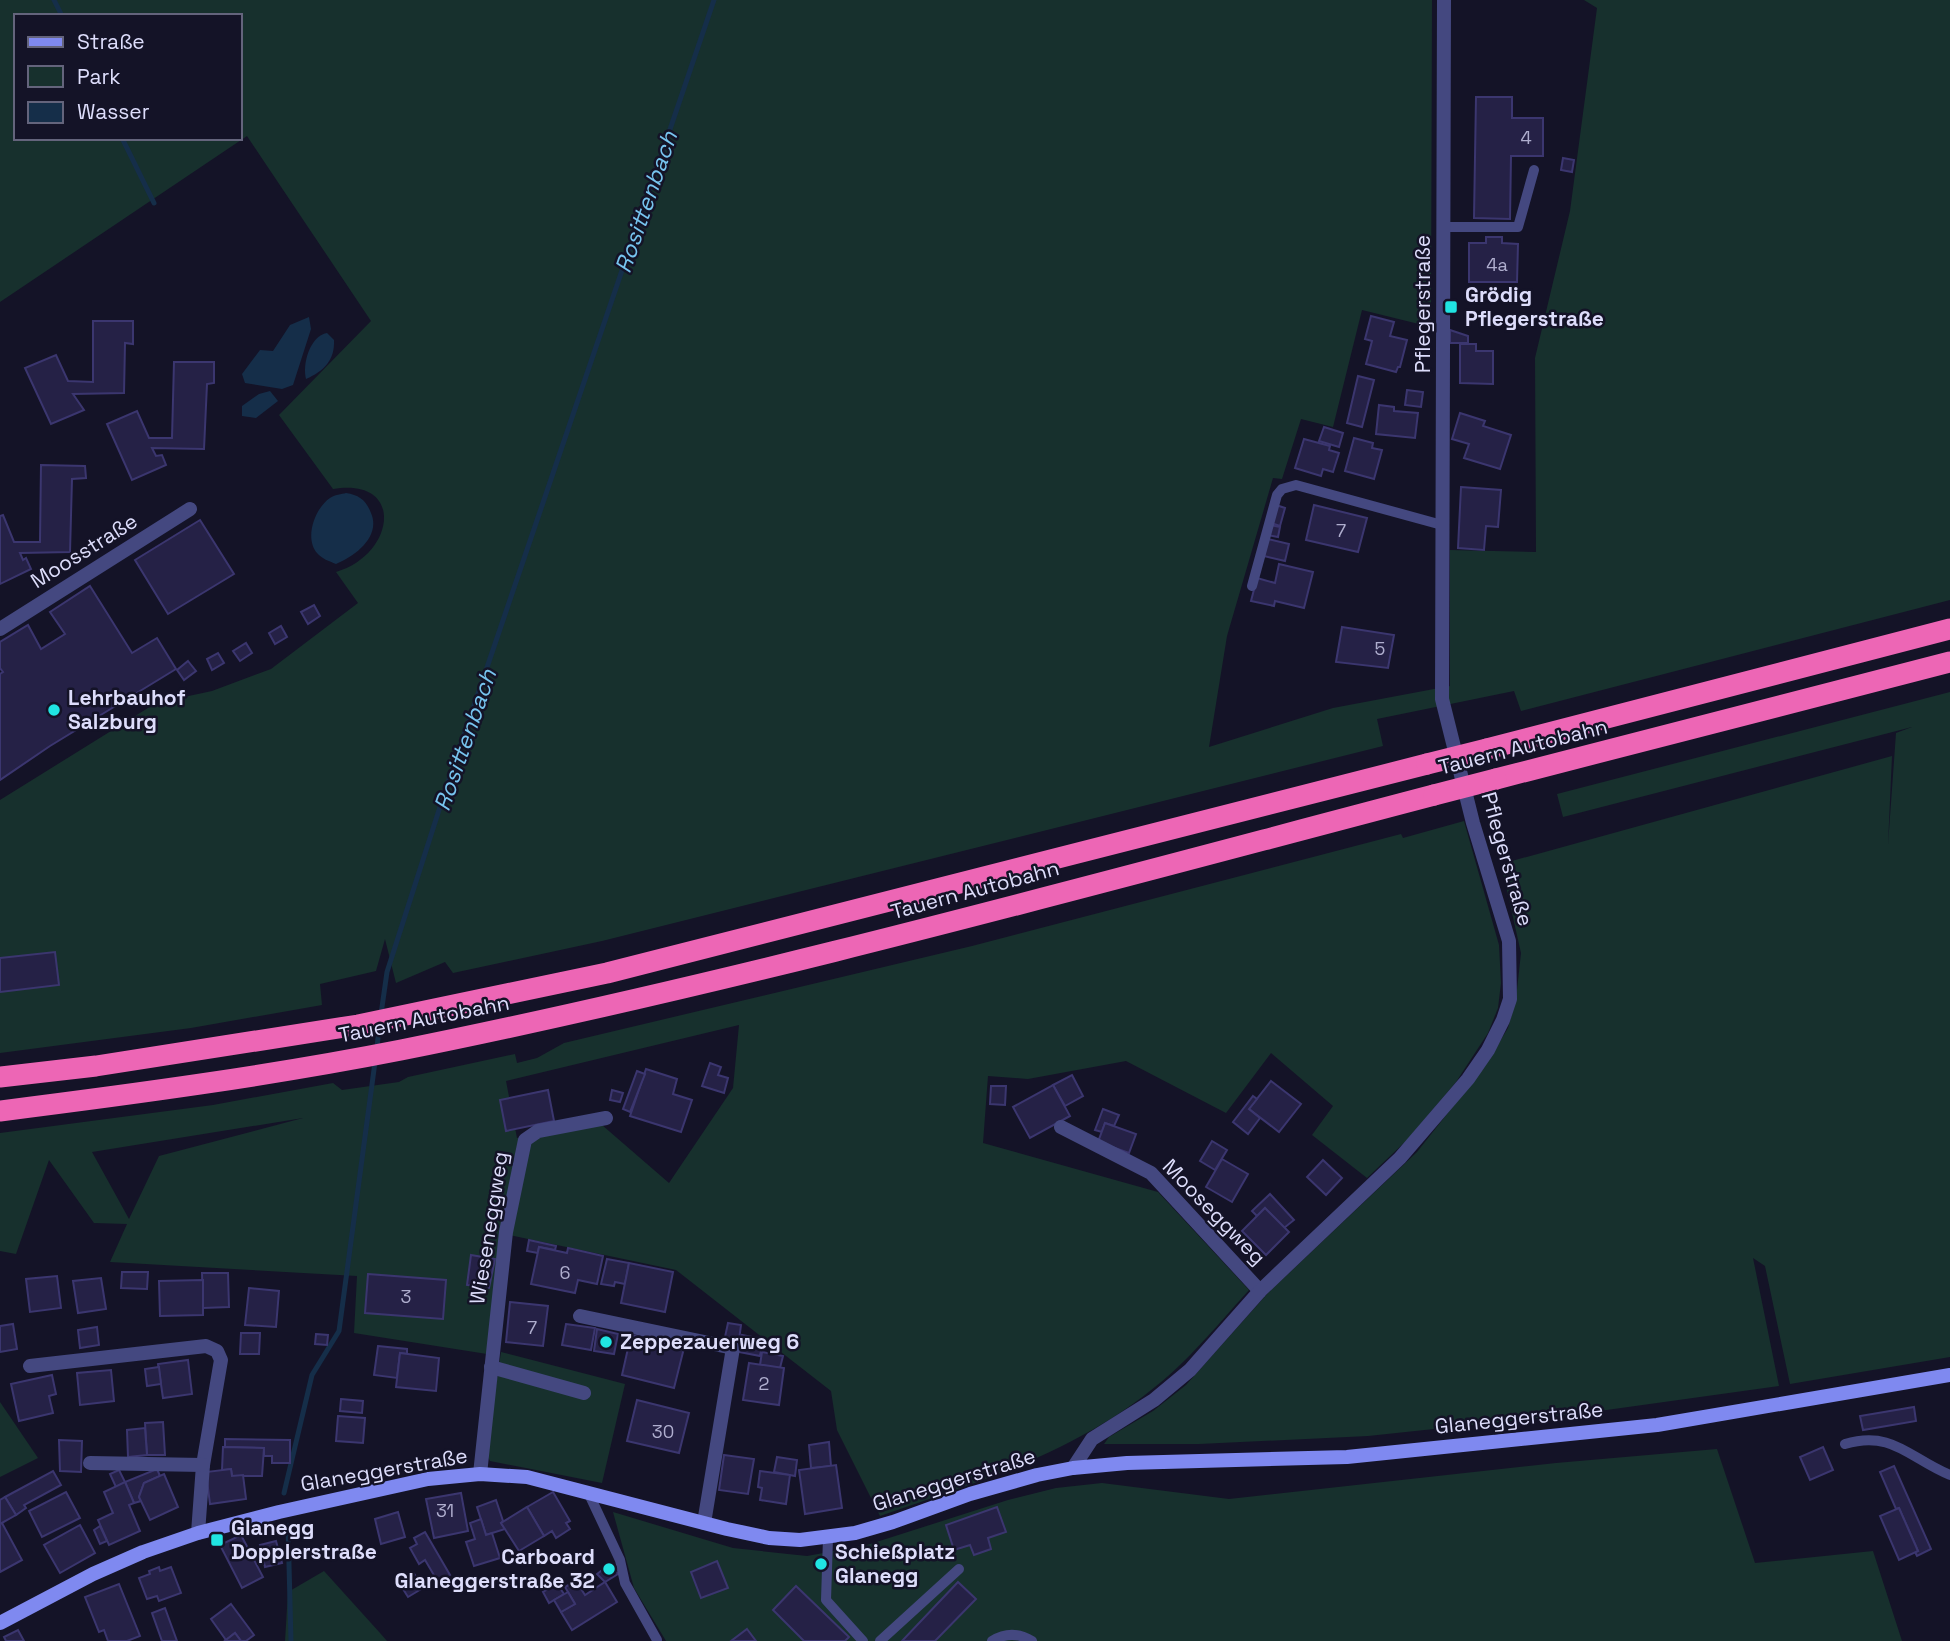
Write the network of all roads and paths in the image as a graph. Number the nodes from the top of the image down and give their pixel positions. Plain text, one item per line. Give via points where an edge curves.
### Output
1 (1444, 0) edge
2 (1534, 170) dead end
3 (1444, 227) junction
4 (190, 509) dead end
5 (1442, 525) junction
6 (1252, 586) dead end
7 (0, 629) edge
8 (1950, 629) edge
9 (1950, 662) edge
10 (0, 1077) edge
11 (0, 1111) edge
12 (606, 1118) dead end
13 (1061, 1128) dead end
14 (1260, 1291) junction
15 (580, 1316) dead end
16 (30, 1366) dead end
17 (491, 1367) junction
18 (1950, 1375) edge
19 (584, 1393) dead end
20 (1845, 1444) dead end
21 (90, 1463) dead end
22 (203, 1465) junction
23 (1073, 1468) junction
24 (480, 1474) junction
25 (1950, 1475) edge
26 (588, 1492) junction
27 (704, 1523) junction
28 (198, 1533) junction
29 (828, 1538) junction
30 (959, 1569) dead end
31 (0, 1623) edge
32 (657, 1640) edge
33 (863, 1641) edge
34 (880, 1641) edge
35 (992, 1641) edge
36 (1032, 1641) edge

1 - 3 street, Pflegerstraße
2 - 3 lane via 1518,227
3 - 5 street, Pflegerstraße
4 - 7 street, Moosstraße
5 - 6 lane via 1296,485 1282,489
5 - 14 street, Pflegerstraße via 1442,699 1509,941 1510,999 1488,1050 1444,1108 1400,1158
8 - 10 highway, Tauern Autobahn, bridge via 607,973 358,1025
9 - 11 highway, Tauern Autobahn, bridge via 610,1006 354,1059
12 - 17 street, Wieseneggweg via 538,1131 524,1140 506,1232
13 - 14 street, Mooseggweg via 1151,1173
14 - 23 street, Pflegerstraße via 1190,1370 1154,1400 1092,1439
15 - 27 street via 733,1348
16 - 22 street via 206,1346 217,1351 221,1360
17 - 19 street
17 - 24 street, Wieseneggweg
18 - 23 street, Glaneggerstraße via 1657,1425 1347,1457
20 - 25 lane via 1865,1438 1887,1442
21 - 22 street
22 - 28 street
23 - 29 street, Glaneggerstraße
24 - 26 street, Glaneggerstraße via 527,1477
24 - 28 street, Glaneggerstraße via 382,1488
26 - 27 street, Glaneggerstraße
26 - 32 lane via 620,1560 625,1583
27 - 29 street, Glaneggerstraße via 769,1538
28 - 31 street, Glaneggerstraße via 93,1574
29 - 33 lane via 827,1600
30 - 34 lane
35 - 36 lane via 1014,1634

